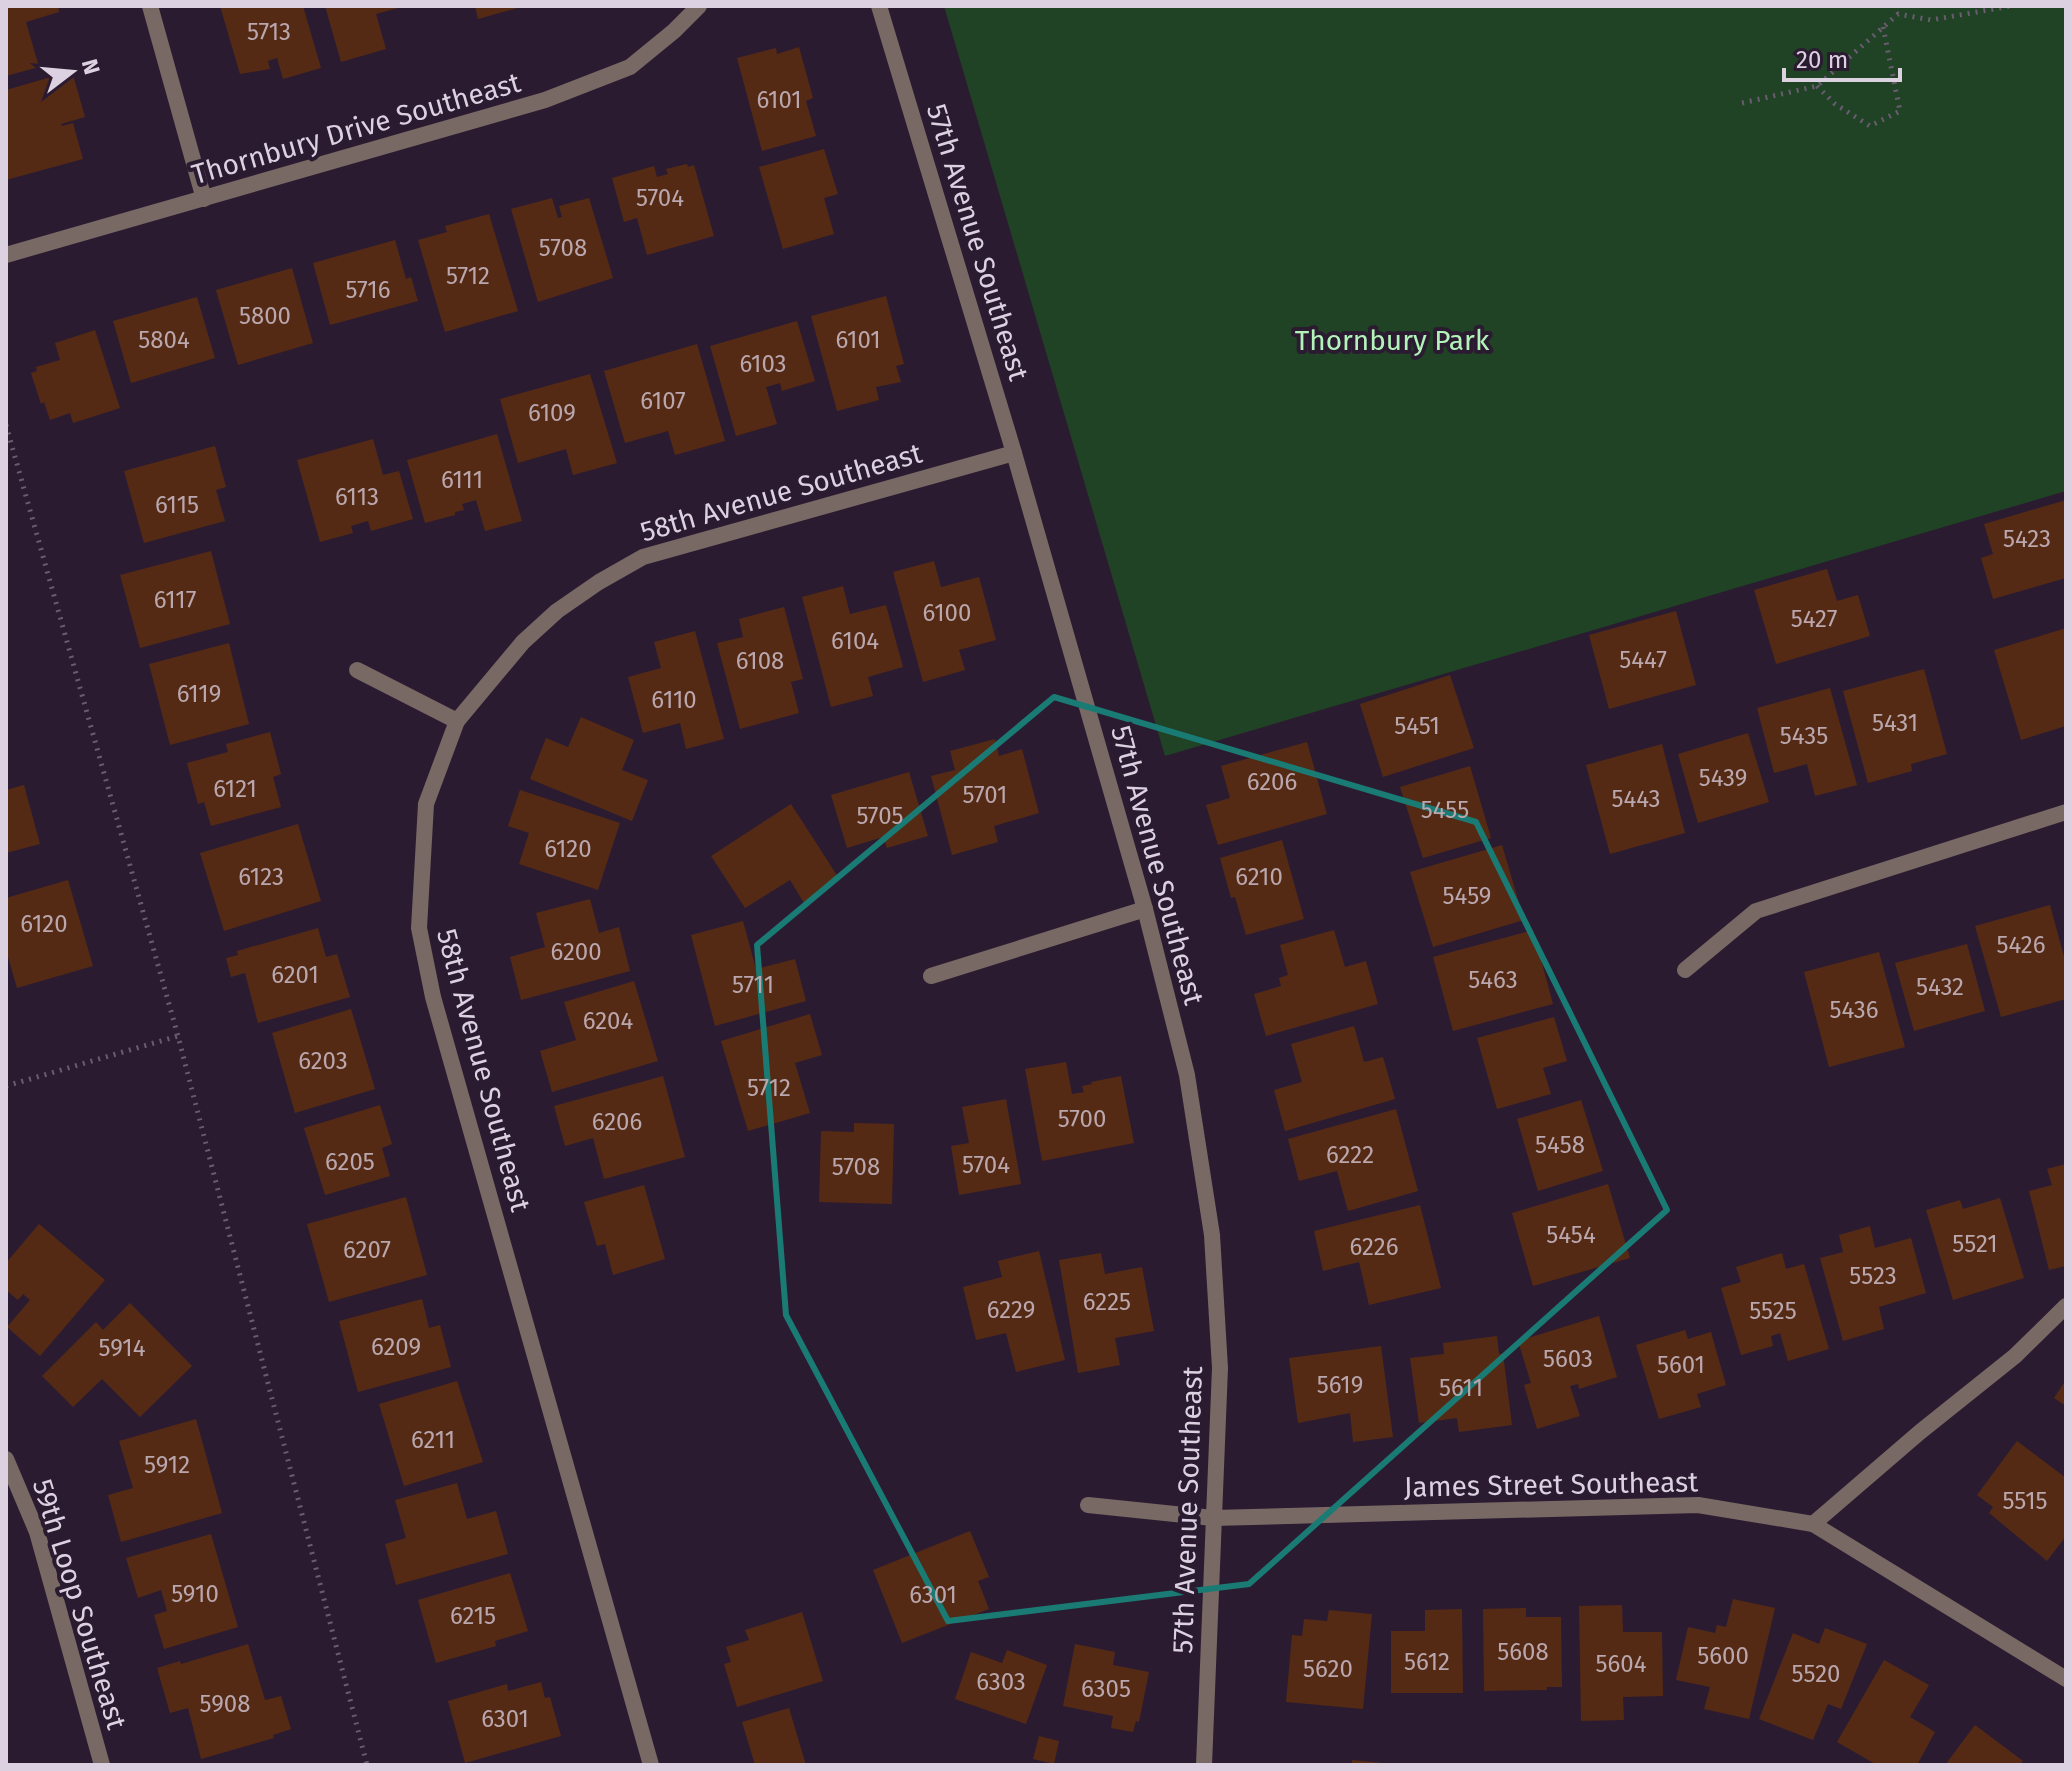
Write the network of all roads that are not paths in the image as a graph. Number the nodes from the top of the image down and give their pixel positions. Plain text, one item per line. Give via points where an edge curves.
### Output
1 (150, 6) edge
2 (699, 6) edge
3 (879, 6) edge
4 (204, 199) junction
5 (6, 255) edge
6 (1014, 453) junction
7 (357, 670) dead end
8 (457, 721) junction
9 (2066, 812) edge
10 (1145, 909) junction
11 (1685, 970) dead end
12 (931, 976) dead end
13 (2066, 1306) edge
14 (6, 1459) edge
15 (1088, 1505) dead end
16 (1213, 1518) junction
17 (1813, 1524) junction
18 (2066, 1679) edge
19 (102, 1765) edge
20 (651, 1765) edge
21 (1204, 1765) edge

1 - 4 street
2 - 4 street, Thornbury Drive Southeast via 630,67 545,100
3 - 6 street, 57th Avenue Southeast
4 - 5 street, Thornbury Drive Southeast
6 - 8 street, 58th Avenue Southeast via 643,557 557,611 523,642
6 - 10 street, 57th Avenue Southeast
7 - 8 street
8 - 20 street, 58th Avenue Southeast via 426,804 419,928 433,997
9 - 11 street via 1756,911
10 - 12 street
10 - 16 street, 57th Avenue Southeast via 1187,1075 1212,1235 1220,1368
13 - 17 street via 2015,1356
14 - 19 street, 59th Loop Southeast via 37,1532
15 - 16 street, James Street Southeast
16 - 17 street, James Street Southeast via 1698,1505
16 - 21 street, 57th Avenue Southeast
17 - 18 street, James Street Southeast

